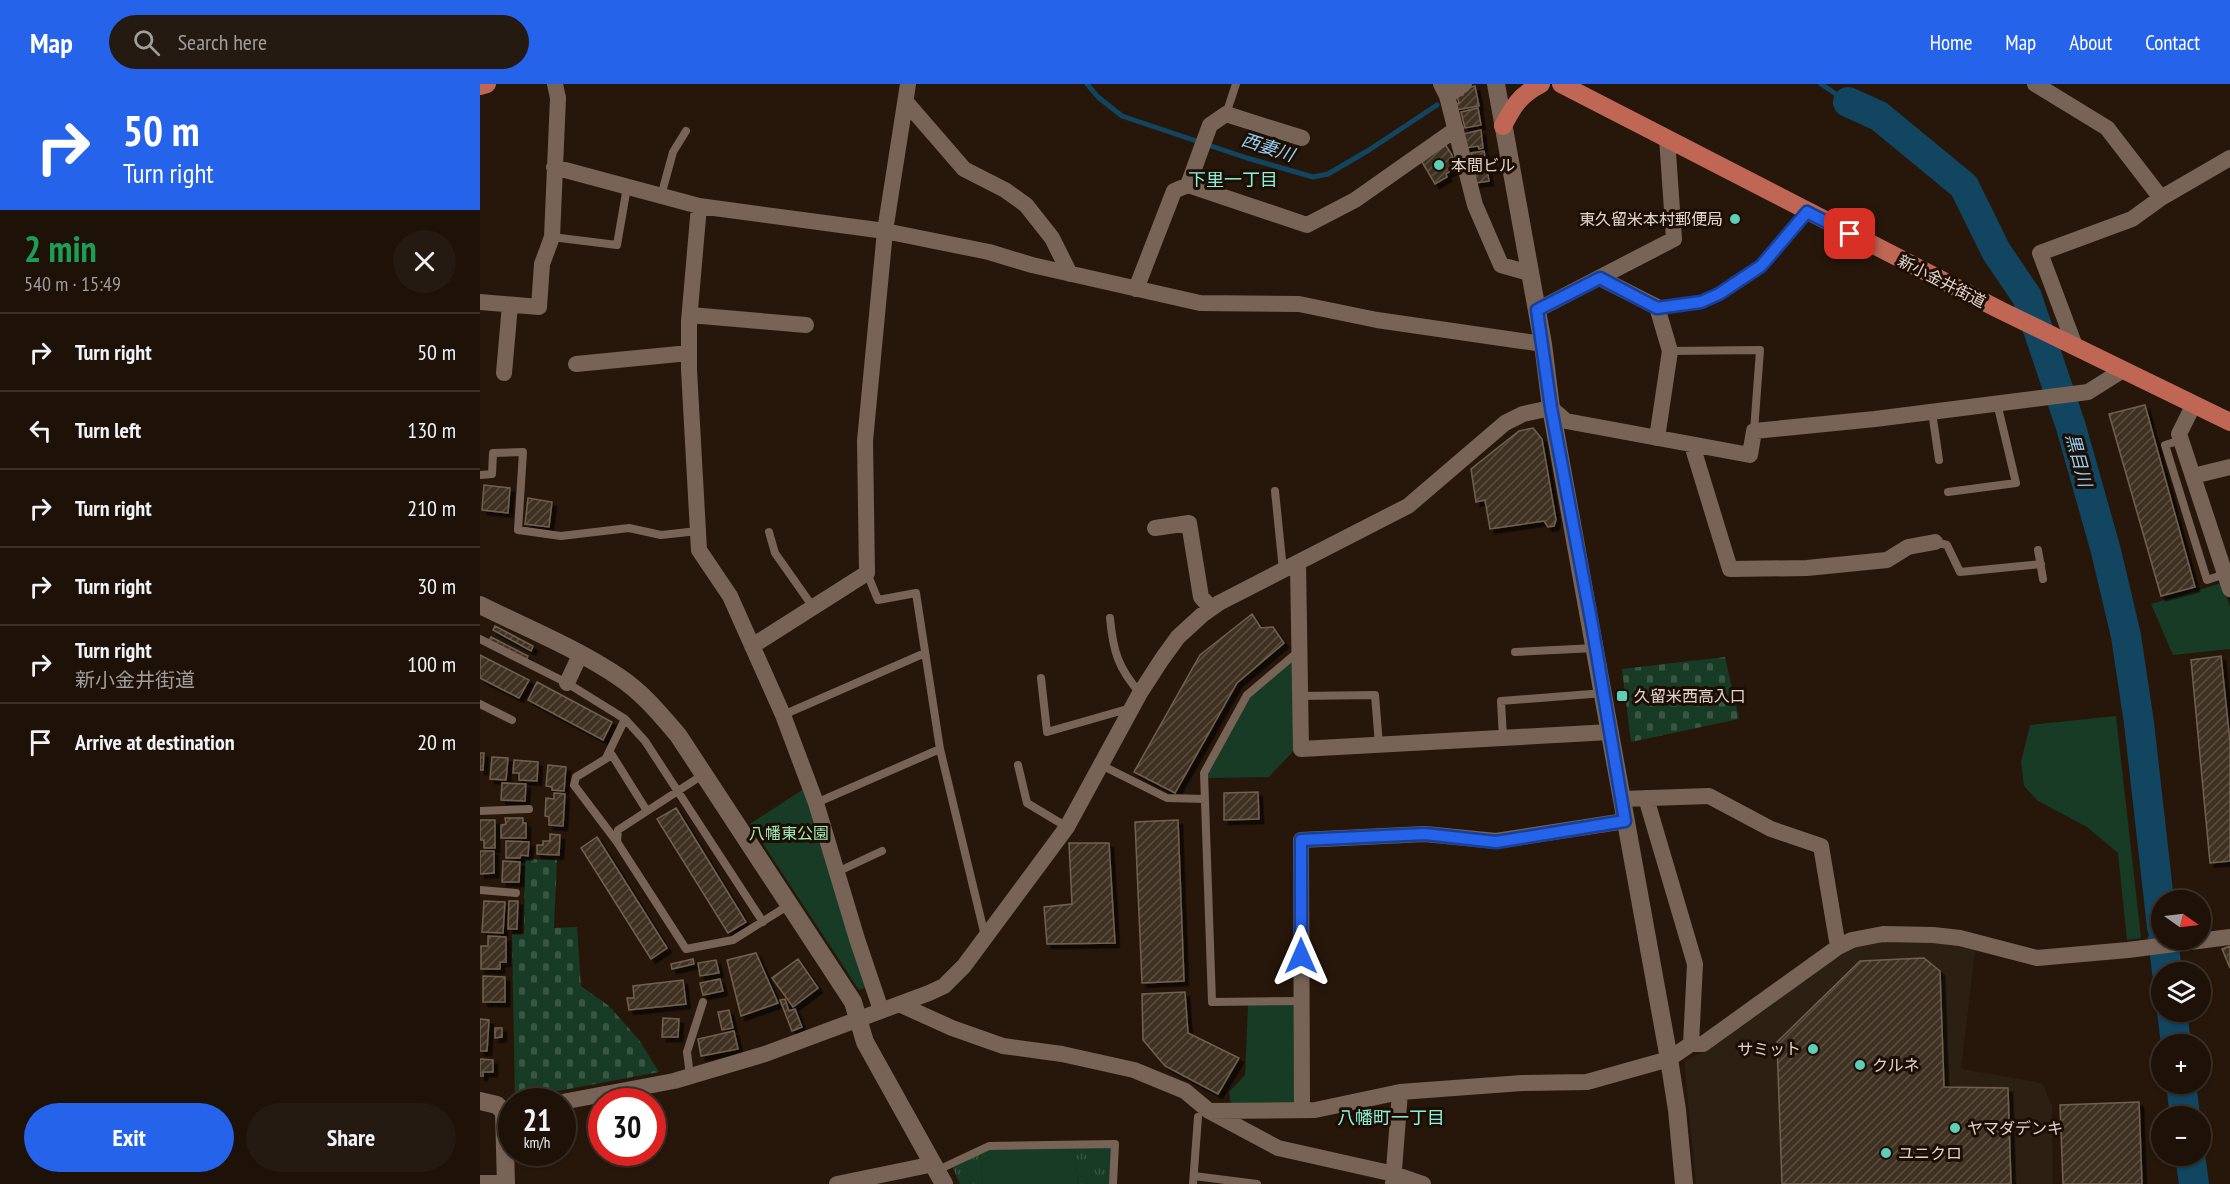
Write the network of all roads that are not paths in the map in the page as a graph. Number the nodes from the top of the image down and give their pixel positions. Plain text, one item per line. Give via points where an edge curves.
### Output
1 (485, 84) edge
2 (555, 84) edge
3 (909, 84) edge
4 (1236, 84) edge
5 (1464, 84) edge
6 (1496, 84) edge
7 (1541, 84) edge
8 (1562, 84) edge
9 (2035, 84) edge
10 (480, 86) edge
11 (1444, 90) edge
12 (906, 102) junction
13 (1226, 114) junction
14 (1503, 126) junction
15 (1456, 129) junction
16 (686, 131) dead end
17 (1302, 138) dead end
18 (1668, 138) junction
19 (2230, 158) edge
20 (554, 167) junction
21 (1188, 185) junction
22 (627, 187) junction
23 (662, 196) junction
24 (2161, 198) junction
25 (699, 206) junction
26 (1807, 212) junction
27 (885, 231) junction
28 (552, 237) junction
29 (1529, 273) junction
30 (1070, 274) junction
31 (1600, 278) junction
32 (1136, 289) junction
33 (480, 302) edge
34 (510, 305) junction
35 (1657, 308) junction
36 (1537, 310) junction
37 (690, 315) junction
38 (806, 325) dead end
39 (2068, 343) junction
40 (1543, 344) junction
41 (1670, 351) junction
42 (689, 353) junction
43 (576, 364) dead end
44 (2123, 370) junction
45 (504, 373) dead end
46 (1997, 403) junction
47 (2193, 404) junction
48 (1551, 408) junction
49 (1932, 412) junction
50 (2230, 422) edge
51 (1754, 431) junction
52 (1657, 438) junction
53 (2181, 440) junction
54 (1692, 445) junction
55 (1939, 460) dead end
56 (2230, 467) edge
57 (480, 475) edge
58 (2193, 476) junction
59 (1275, 491) dead end
60 (1948, 492) dead end
61 (1155, 528) dead end
62 (698, 531) junction
63 (769, 532) dead end
64 (1935, 542) joint
65 (2038, 550) dead end
66 (2041, 564) junction
67 (1291, 567) junction
68 (867, 573) junction
69 (2043, 579) dead end
70 (2228, 582) edge
71 (480, 605) edge
72 (813, 608) junction
73 (1211, 608) junction
74 (1110, 618) dead end
75 (480, 639) edge
76 (752, 646) junction
77 (1596, 648) junction
78 (1300, 651) junction
79 (1515, 652) dead end
80 (925, 653) junction
81 (580, 655) junction
82 (1041, 678) dead end
83 (567, 683) junction
84 (1140, 693) junction
85 (1604, 693) junction
86 (1300, 696) junction
87 (480, 704) edge
88 (1132, 708) junction
89 (783, 715) junction
90 (624, 719) junction
91 (512, 720) dead end
92 (1610, 732) junction
93 (1503, 738) junction
94 (1379, 745) junction
95 (940, 748) junction
96 (606, 759) junction
97 (1018, 765) dead end
98 (1101, 765) junction
99 (704, 774) junction
100 (678, 791) junction
101 (1646, 798) junction
102 (1205, 799) junction
103 (1622, 799) junction
104 (816, 803) junction
105 (529, 809) dead end
106 (480, 811) edge
107 (647, 811) junction
108 (1625, 821) junction
109 (1067, 827) junction
110 (617, 842) junction
111 (882, 850) dead end
112 (837, 872) junction
113 (480, 890) edge
114 (516, 893) dead end
115 (790, 905) junction
116 (763, 922) junction
117 (985, 936) junction
118 (2230, 937) edge
119 (1838, 948) junction
120 (1301, 1001) junction
121 (703, 1002) dead end
122 (899, 1004) junction
123 (881, 1010) junction
124 (860, 1020) junction
125 (1691, 1044) junction
126 (1669, 1059) junction
127 (690, 1076) junction
128 (1400, 1092) junction
129 (576, 1099) edge
130 (480, 1101) edge
131 (498, 1106) edge
132 (1302, 1110) junction
133 (1204, 1114) junction
134 (506, 1166) edge
135 (939, 1173) edge
136 (1393, 1179) edge
137 (1193, 1180) edge
138 (480, 1183) edge
139 (506, 1183) edge
140 (837, 1184) edge
141 (1113, 1184) edge
142 (1257, 1184) edge
143 (1424, 1184) edge
144 (1683, 1184) edge

1 - 10 main road
2 - 20 street via 558,98
3 - 12 street
4 - 13 lane
5 - 11 street
6 - 14 street
7 - 14 main road via 1515,104
8 - 18 main road, 新小金井街道
9 - 24 street via 2106,128
11 - 15 street
12 - 27 street
12 - 30 street via 964,169 1026,205 1052,238
13 - 17 street
13 - 21 street via 1210,125
14 - 29 street
15 - 21 street via 1355,200 1307,225
15 - 29 street via 1475,206 1501,265
16 - 23 lane via 673,152
18 - 26 main road, 新小金井街道
18 - 31 street via 1674,239
19 - 24 street
20 - 22 street
20 - 28 street
21 - 32 street via 1174,191
22 - 23 street
22 - 28 lane via 617,244
23 - 25 street
24 - 39 street via 2132,219 2040,253
25 - 27 street
25 - 37 street
26 - 35 lane via 1761,266 1719,294 1701,302
26 - 39 main road, 新小金井街道
27 - 30 street via 989,252
27 - 68 street via 865,441
28 - 34 street via 542,264 539,307
29 - 36 street
30 - 32 street
31 - 35 street
31 - 36 street
32 - 40 street via 1200,303 1299,304 1377,320
33 - 34 street
34 - 45 street
35 - 41 street
36 - 40 street
37 - 38 street
37 - 42 street
39 - 44 main road, 新小金井街道
40 - 48 street
41 - 51 lane via 1760,350
41 - 52 street
42 - 43 street
42 - 62 street
44 - 46 street via 2088,392
44 - 47 main road, 新小金井街道
46 - 49 street
46 - 60 lane via 2016,483
47 - 50 main road, 新小金井街道
47 - 53 street via 2179,434
48 - 52 street via 1566,421
48 - 67 street via 1505,423 1408,506
48 - 77 street
49 - 51 street
49 - 55 lane
51 - 54 street via 1750,455
52 - 54 street
53 - 58 street
53 - 70 lane via 2165,445 2208,580
54 - 64 street via 1730,569 1807,568 1887,560 1908,547
56 - 58 street
57 - 62 lane via 492,474 493,453 523,452 518,530 561,536 629,528 661,535
58 - 70 street
59 - 67 lane
61 - 73 street via 1189,523 1202,597
62 - 76 street via 699,550 730,596
63 - 72 lane via 775,553
64 - 66 lane via 1947,545 1960,572
65 - 66 lane
66 - 69 lane
67 - 73 street
67 - 78 street
68 - 72 street
68 - 80 lane via 878,600 916,593
71 - 81 street
72 - 76 street
73 - 84 street via 1178,637
74 - 84 lane via 1112,642 1125,675
75 - 83 lane
76 - 89 street
77 - 79 lane
77 - 85 street
78 - 86 street
78 - 102 lane via 1247,695 1204,773
80 - 89 lane
80 - 95 lane
81 - 83 street
81 - 99 street via 645,698 678,735
82 - 88 lane via 1047,732
83 - 90 lane
84 - 88 street
85 - 92 street
85 - 93 lane via 1501,701
86 - 94 lane via 1375,695
86 - 94 street via 1301,749
87 - 91 lane
88 - 98 street
89 - 104 street
90 - 96 lane
90 - 100 lane via 645,741
92 - 93 street
92 - 103 street
93 - 94 street
95 - 104 lane
95 - 117 lane
96 - 107 lane via 612,755
96 - 110 lane via 576,777 574,785
97 - 109 lane via 1027,803
98 - 102 lane via 1167,798
98 - 109 street
99 - 100 lane
99 - 115 street
100 - 107 lane
100 - 116 lane
101 - 103 street
101 - 119 street via 1709,796 1771,830 1821,846
101 - 125 street via 1695,964
102 - 120 lane via 1212,1002
103 - 108 street
104 - 112 street
105 - 106 lane
107 - 110 lane via 618,830
108 - 120 street via 1496,842 1425,834 1301,840
108 - 126 street
109 - 117 street
110 - 116 lane via 686,949 733,940
111 - 112 lane
112 - 123 street
113 - 114 lane
115 - 116 lane
115 - 124 street via 853,1002
117 - 122 street via 944,986
118 - 119 street via 2037,958 1933,935 1883,934 1852,940
119 - 125 street via 1703,1044
120 - 132 street
121 - 127 lane via 687,1052
122 - 123 street
122 - 133 street via 1003,1046 1130,1069 1185,1091
123 - 124 street
124 - 127 street
124 - 135 street via 865,1042
125 - 126 street
126 - 128 street via 1587,1082
126 - 144 street
127 - 129 street
128 - 132 street
128 - 136 street
130 - 131 street
132 - 133 street
133 - 136 street via 1278,1148
133 - 137 lane
134 - 139 street
135 - 140 street
135 - 141 lane via 989,1146 1115,1144
136 - 143 street
137 - 142 lane
138 - 139 street

